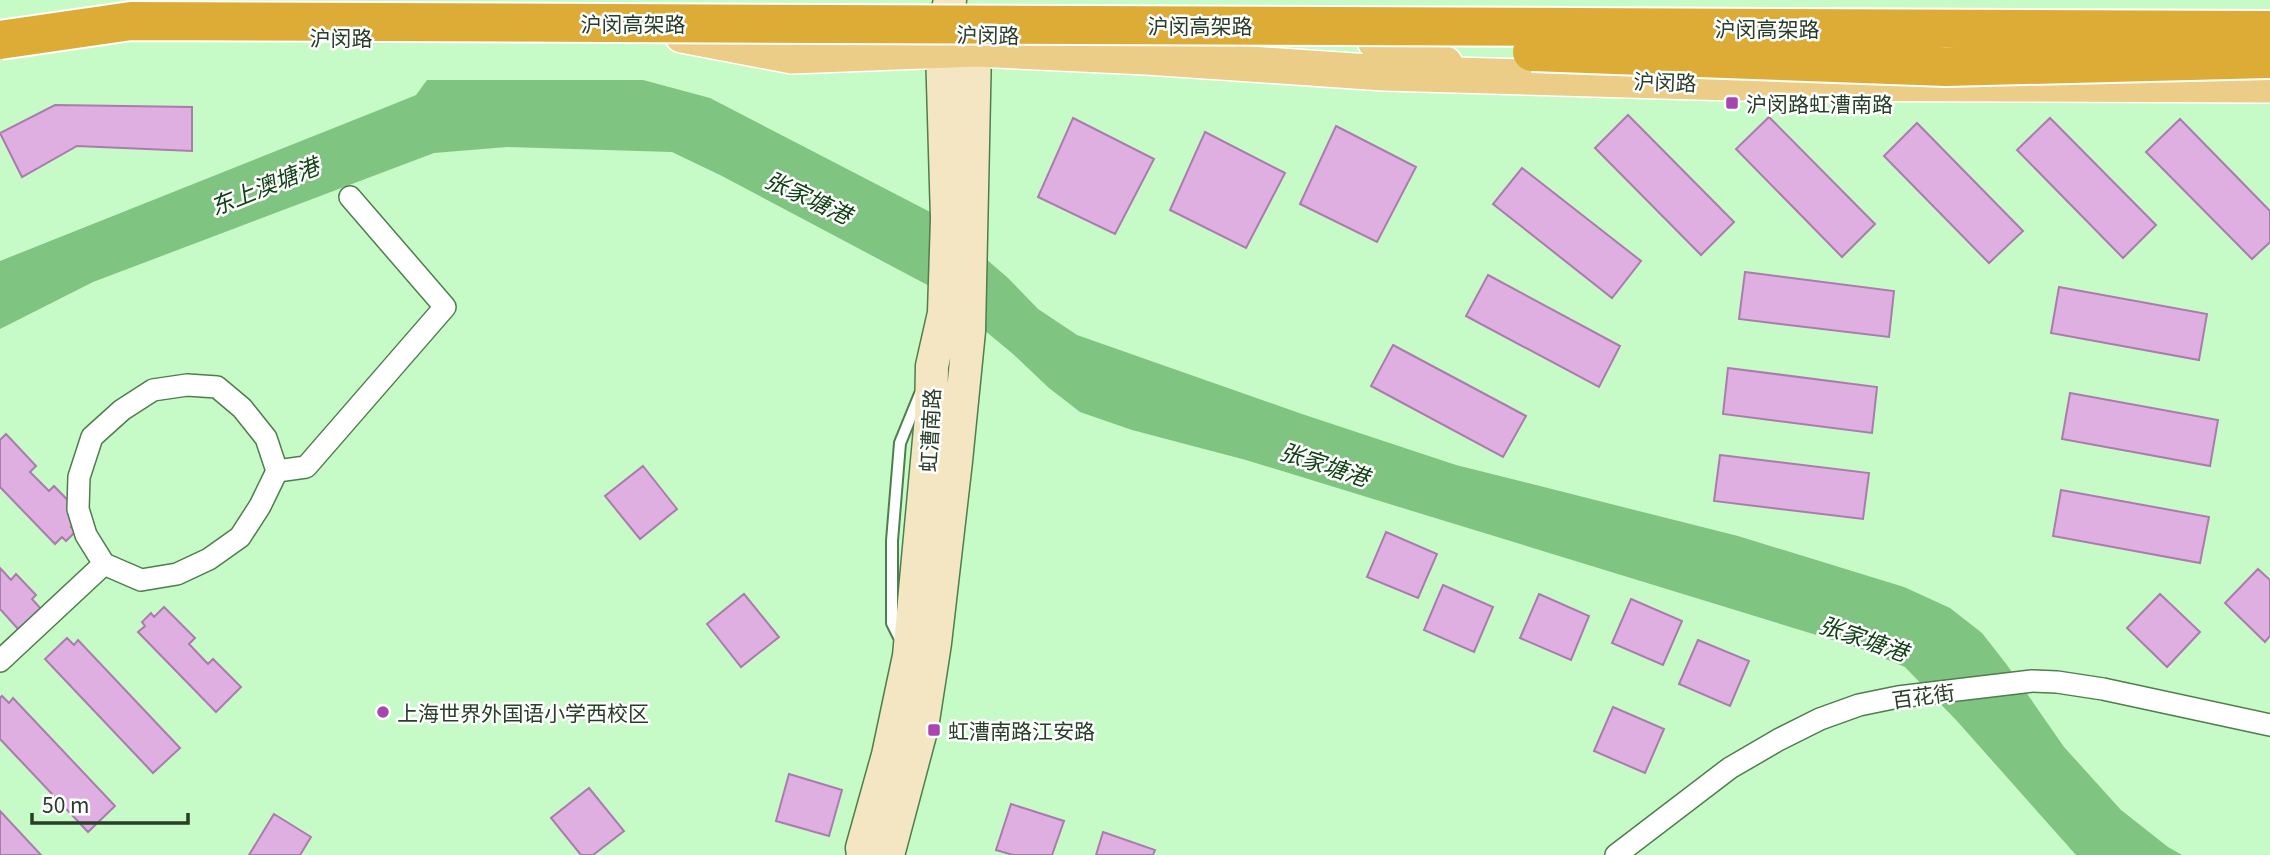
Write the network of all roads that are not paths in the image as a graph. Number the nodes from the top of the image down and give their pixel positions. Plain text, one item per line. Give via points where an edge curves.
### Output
1 (964, 0) edge
2 (1421, 26) junction
3 (2270, 30) edge
4 (957, 33) edge
5 (2270, 36) edge
6 (0, 40) edge
7 (1293, 40) junction
8 (1375, 41) junction
9 (1146, 57) junction
10 (2270, 59) edge
11 (1481, 76) junction
12 (2270, 85) edge
13 (350, 197) dead end
14 (956, 322) junction
15 (277, 471) junction
16 (104, 564) junction
17 (0, 660) edge
18 (2270, 725) edge
19 (863, 855) edge
20 (888, 855) edge
21 (1616, 855) edge

1 - 4 main road, 虹漕南路
2 - 3 highway, 沪闵高架路, bridge
2 - 6 highway, 沪闵高架路, bridge via 131,20
2 - 10 highway, bridge via 1525,52 1945,66
4 - 6 main road, 沪闵路 via 792,56 682,35
4 - 7 main road, 沪闵路
4 - 9 main road, 沪闵路
4 - 14 main road, 虹漕南路
5 - 8 main road, 沪闵路
7 - 8 main road, 沪闵路
7 - 9 main road, 沪闵路
8 - 11 main road
9 - 11 main road, 沪闵路
11 - 12 main road, 沪闵路 via 1731,83
13 - 15 street via 445,307 306,467
14 - 19 main road, 虹漕南路 via 932,366 909,656
14 - 20 main road, 虹漕南路 via 948,534 922,727
15 - 16 street via 240,537 209,559 177,573 141,580
15 - 16 street via 267,438 217,387 153,390 92,437 79,477 78,509 86,535
16 - 17 street
18 - 21 street, 百花街 via 2057,682 1898,697 1859,705 1778,740 1730,768

